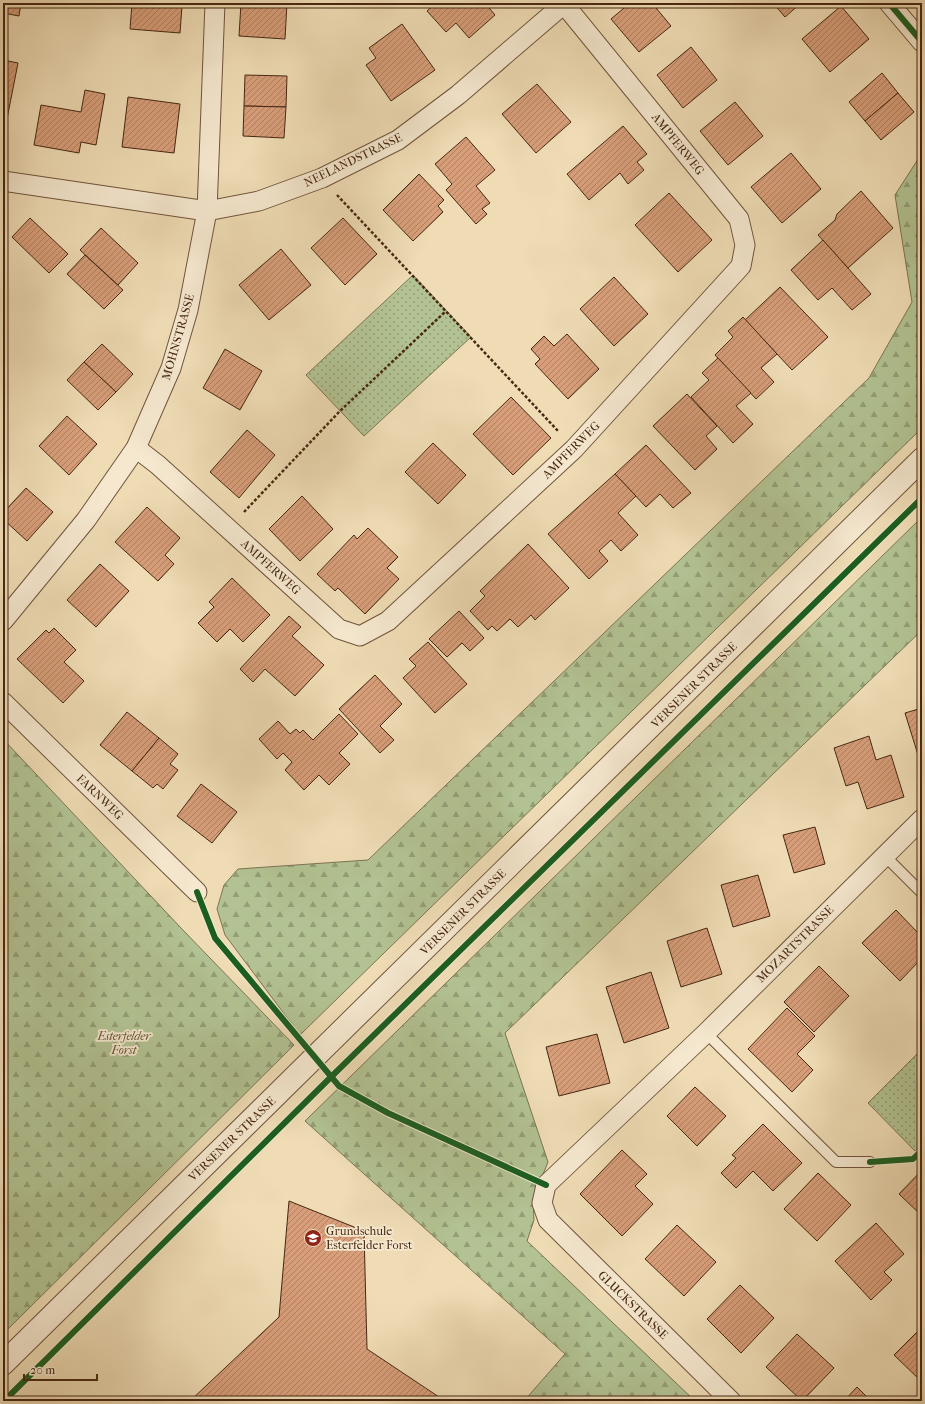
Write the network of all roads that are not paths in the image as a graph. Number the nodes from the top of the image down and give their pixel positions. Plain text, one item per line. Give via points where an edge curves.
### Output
1 (214, 3) edge
2 (889, 3) edge
3 (565, 4) edge
4 (922, 42) edge
5 (3, 181) edge
6 (207, 211) junction
7 (136, 448) junction
8 (922, 459) edge
9 (3, 621) edge
10 (3, 702) edge
11 (922, 819) edge
12 (884, 855) junction
13 (197, 892) dead end
14 (922, 893) edge
15 (706, 1033) junction
16 (870, 1162) dead end
17 (542, 1203) joint
18 (3, 1364) edge
19 (731, 1401) edge

1 - 6 street, MOHNSTRASSE
2 - 4 street
3 - 6 street, NEELANDSTRASSE via 458,95 398,140 322,178 259,202
3 - 7 street, AMPFERWEG via 739,219 745,245 741,266 574,449 388,621 360,636 339,629
5 - 6 street, NEELANDSTRASSE
6 - 7 street, MOHNSTRASSE via 188,310 171,368
7 - 9 street, MOHNSTRASSE via 86,520
8 - 18 street, VERSENER STRASSE
10 - 13 street, FARNWEG
11 - 12 street, MOZARTSTRASSE
12 - 14 lane
12 - 15 street, MOZARTSTRASSE
15 - 16 lane via 836,1162
15 - 17 street, MOZARTSTRASSE via 546,1185
17 - 19 street, GLUCKSTRASSE via 548,1220 568,1242

